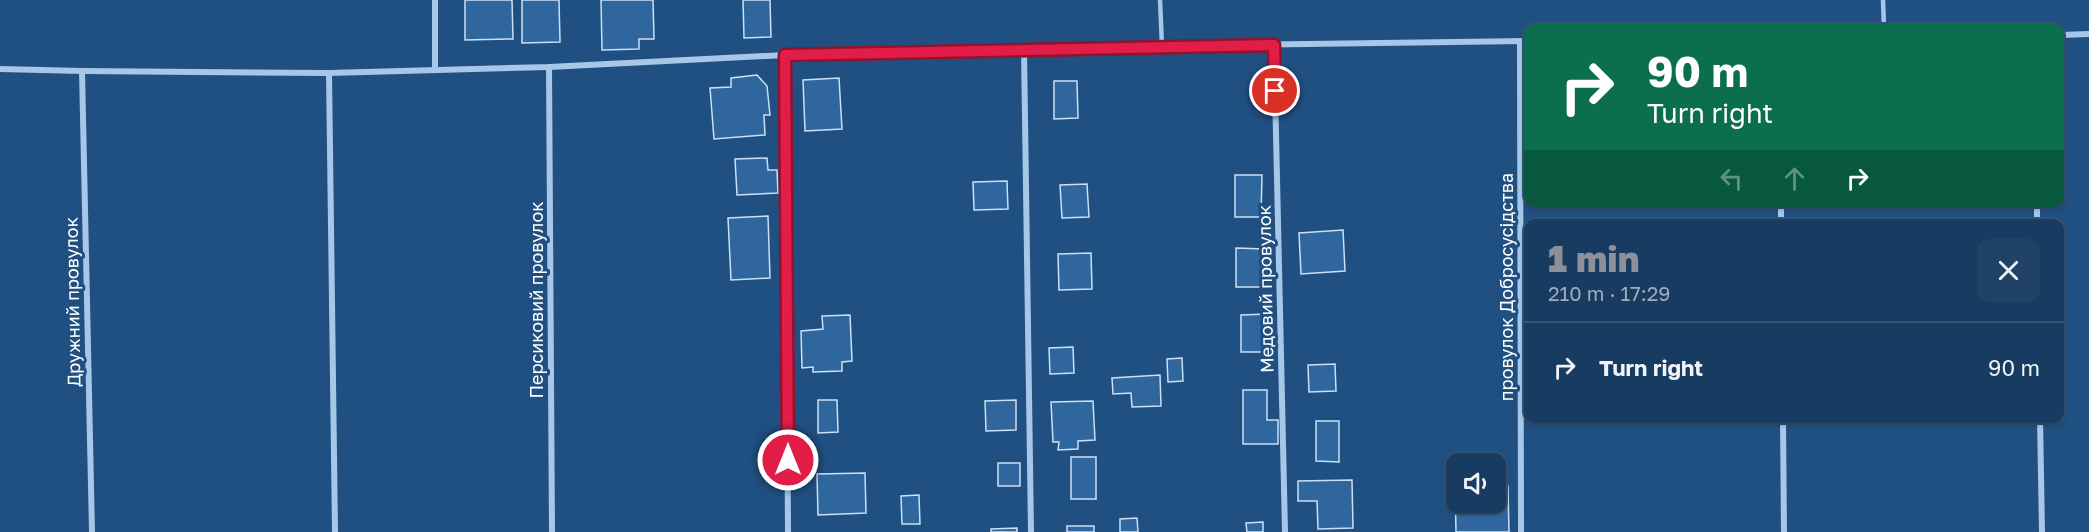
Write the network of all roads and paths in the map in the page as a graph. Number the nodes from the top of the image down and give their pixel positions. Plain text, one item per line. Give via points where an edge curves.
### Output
1 (435, 0) edge
2 (1160, 0) edge
3 (1883, 0) edge
4 (1884, 24) edge
5 (2089, 34) edge
6 (2064, 35) edge
7 (1520, 42) junction
8 (1524, 42) edge
9 (1274, 45) junction
10 (1162, 46) junction
11 (1024, 49) junction
12 (785, 55) junction
13 (549, 68) junction
14 (0, 69) edge
15 (435, 70) junction
16 (82, 71) junction
17 (329, 73) junction
18 (1783, 423) edge
19 (2040, 423) edge
20 (92, 532) edge
21 (335, 532) edge
22 (552, 532) edge
23 (788, 532) edge
24 (1031, 532) edge
25 (1285, 532) edge
26 (1521, 532) edge
27 (1784, 532) edge
28 (2042, 532) edge

1 - 15 street
2 - 10 lane
3 - 4 lane
5 - 6 street
7 - 8 street
7 - 9 street
7 - 26 street, провулок Добросусідства
9 - 10 street
9 - 25 street, Медовий провулок
10 - 11 street
11 - 12 street
11 - 24 street
12 - 13 street
12 - 23 street
13 - 15 street
13 - 22 street, Персиковий провулок
14 - 16 street
15 - 17 street
16 - 17 street
16 - 20 street, Дружний провулок
17 - 21 street
18 - 27 street
19 - 28 street

